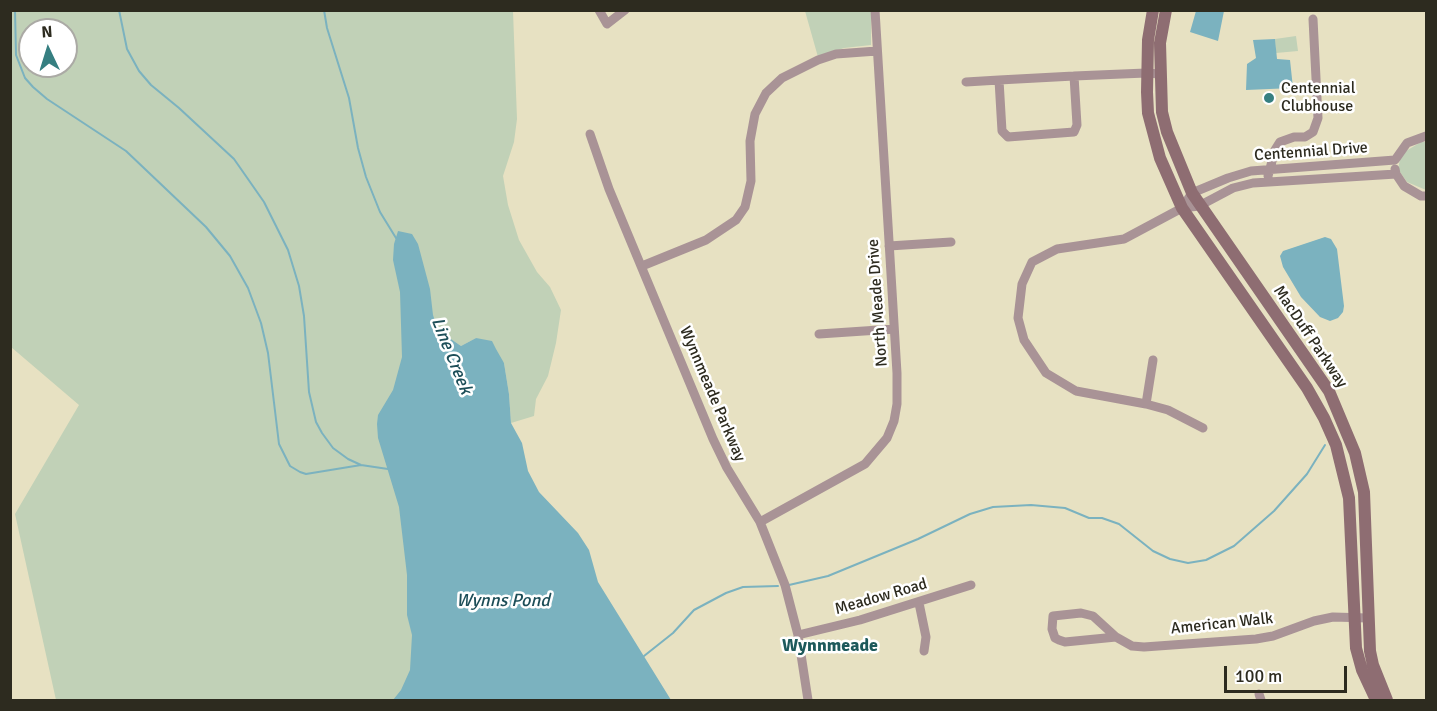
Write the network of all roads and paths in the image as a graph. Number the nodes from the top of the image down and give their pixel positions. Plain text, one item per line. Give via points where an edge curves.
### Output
1 (599, 10) edge
2 (625, 10) edge
3 (875, 10) edge
4 (1153, 10) edge
5 (1166, 10) edge
6 (1313, 19) dead end
7 (878, 51) junction
8 (1146, 73) junction
9 (1160, 74) junction
10 (1074, 76) junction
11 (999, 80) junction
12 (966, 82) dead end
13 (590, 134) dead end
14 (1426, 136) edge
15 (1395, 160) junction
16 (1268, 171) junction
17 (1396, 174) junction
18 (1268, 182) junction
19 (1192, 194) junction
20 (1426, 196) edge
21 (1199, 206) junction
22 (1182, 208) junction
23 (951, 242) dead end
24 (889, 246) junction
25 (642, 266) junction
26 (894, 329) junction
27 (819, 334) dead end
28 (1153, 360) dead end
29 (1146, 404) junction
30 (1203, 428) dead end
31 (760, 522) junction
32 (971, 585) dead end
33 (919, 603) junction
34 (1353, 617) junction
35 (1368, 618) junction
36 (798, 635) junction
37 (1116, 637) junction
38 (924, 651) dead end
39 (808, 700) edge
40 (1376, 700) edge
41 (1387, 700) edge

1 - 2 street via 607,24
3 - 7 street, North Meade Drive
4 - 8 street, MacDuff Parkway
5 - 9 street, MacDuff Parkway
6 - 16 street via 1318,118 1313,132 1280,142
7 - 24 street, North Meade Drive
7 - 25 street via 836,54 782,78 766,93 755,114 750,141 751,181 745,207 736,220 706,240
8 - 9 street
8 - 10 street
8 - 22 street, MacDuff Parkway via 1153,134
9 - 19 street, MacDuff Parkway via 1167,132
10 - 11 street
10 - 11 street via 1074,132 1008,137 1002,131
11 - 12 street
13 - 25 street, Wynnmeade Parkway
14 - 15 street via 1407,143
15 - 16 street, Centennial Drive
15 - 17 street
16 - 18 street
16 - 19 street, Centennial Drive via 1251,171
17 - 18 street, Centennial Drive
17 - 20 street via 1404,186
18 - 21 street, Centennial Drive via 1233,188
19 - 21 street, MacDuff Parkway
19 - 22 street
21 - 22 street
21 - 35 street, MacDuff Parkway via 1329,391 1351,439 1364,492
22 - 29 street via 1124,239 1048,253 1032,262 1019,295 1021,330 1046,374 1076,391
22 - 34 street, MacDuff Parkway via 1308,388 1336,445 1349,498
23 - 24 street
24 - 26 street, North Meade Drive
25 - 31 street, Wynnmeade Parkway via 713,439
26 - 27 street
26 - 31 street, North Meade Drive via 897,404 887,438 865,464
28 - 29 street
29 - 30 street via 1168,410
31 - 36 street, Wynnmeade Parkway via 785,585
32 - 33 street, Meadow Road
33 - 36 street, Meadow Road
33 - 38 street via 926,637
34 - 35 street, American Walk
34 - 37 street, American Walk via 1314,621 1256,639 1144,647 1132,646
34 - 40 street, MacDuff Parkway via 1362,670
35 - 41 street, MacDuff Parkway via 1372,665
36 - 39 street, Wynnmeade Parkway
37 - 37 street, American Walk via 1093,616 1053,616 1052,629 1059,640

